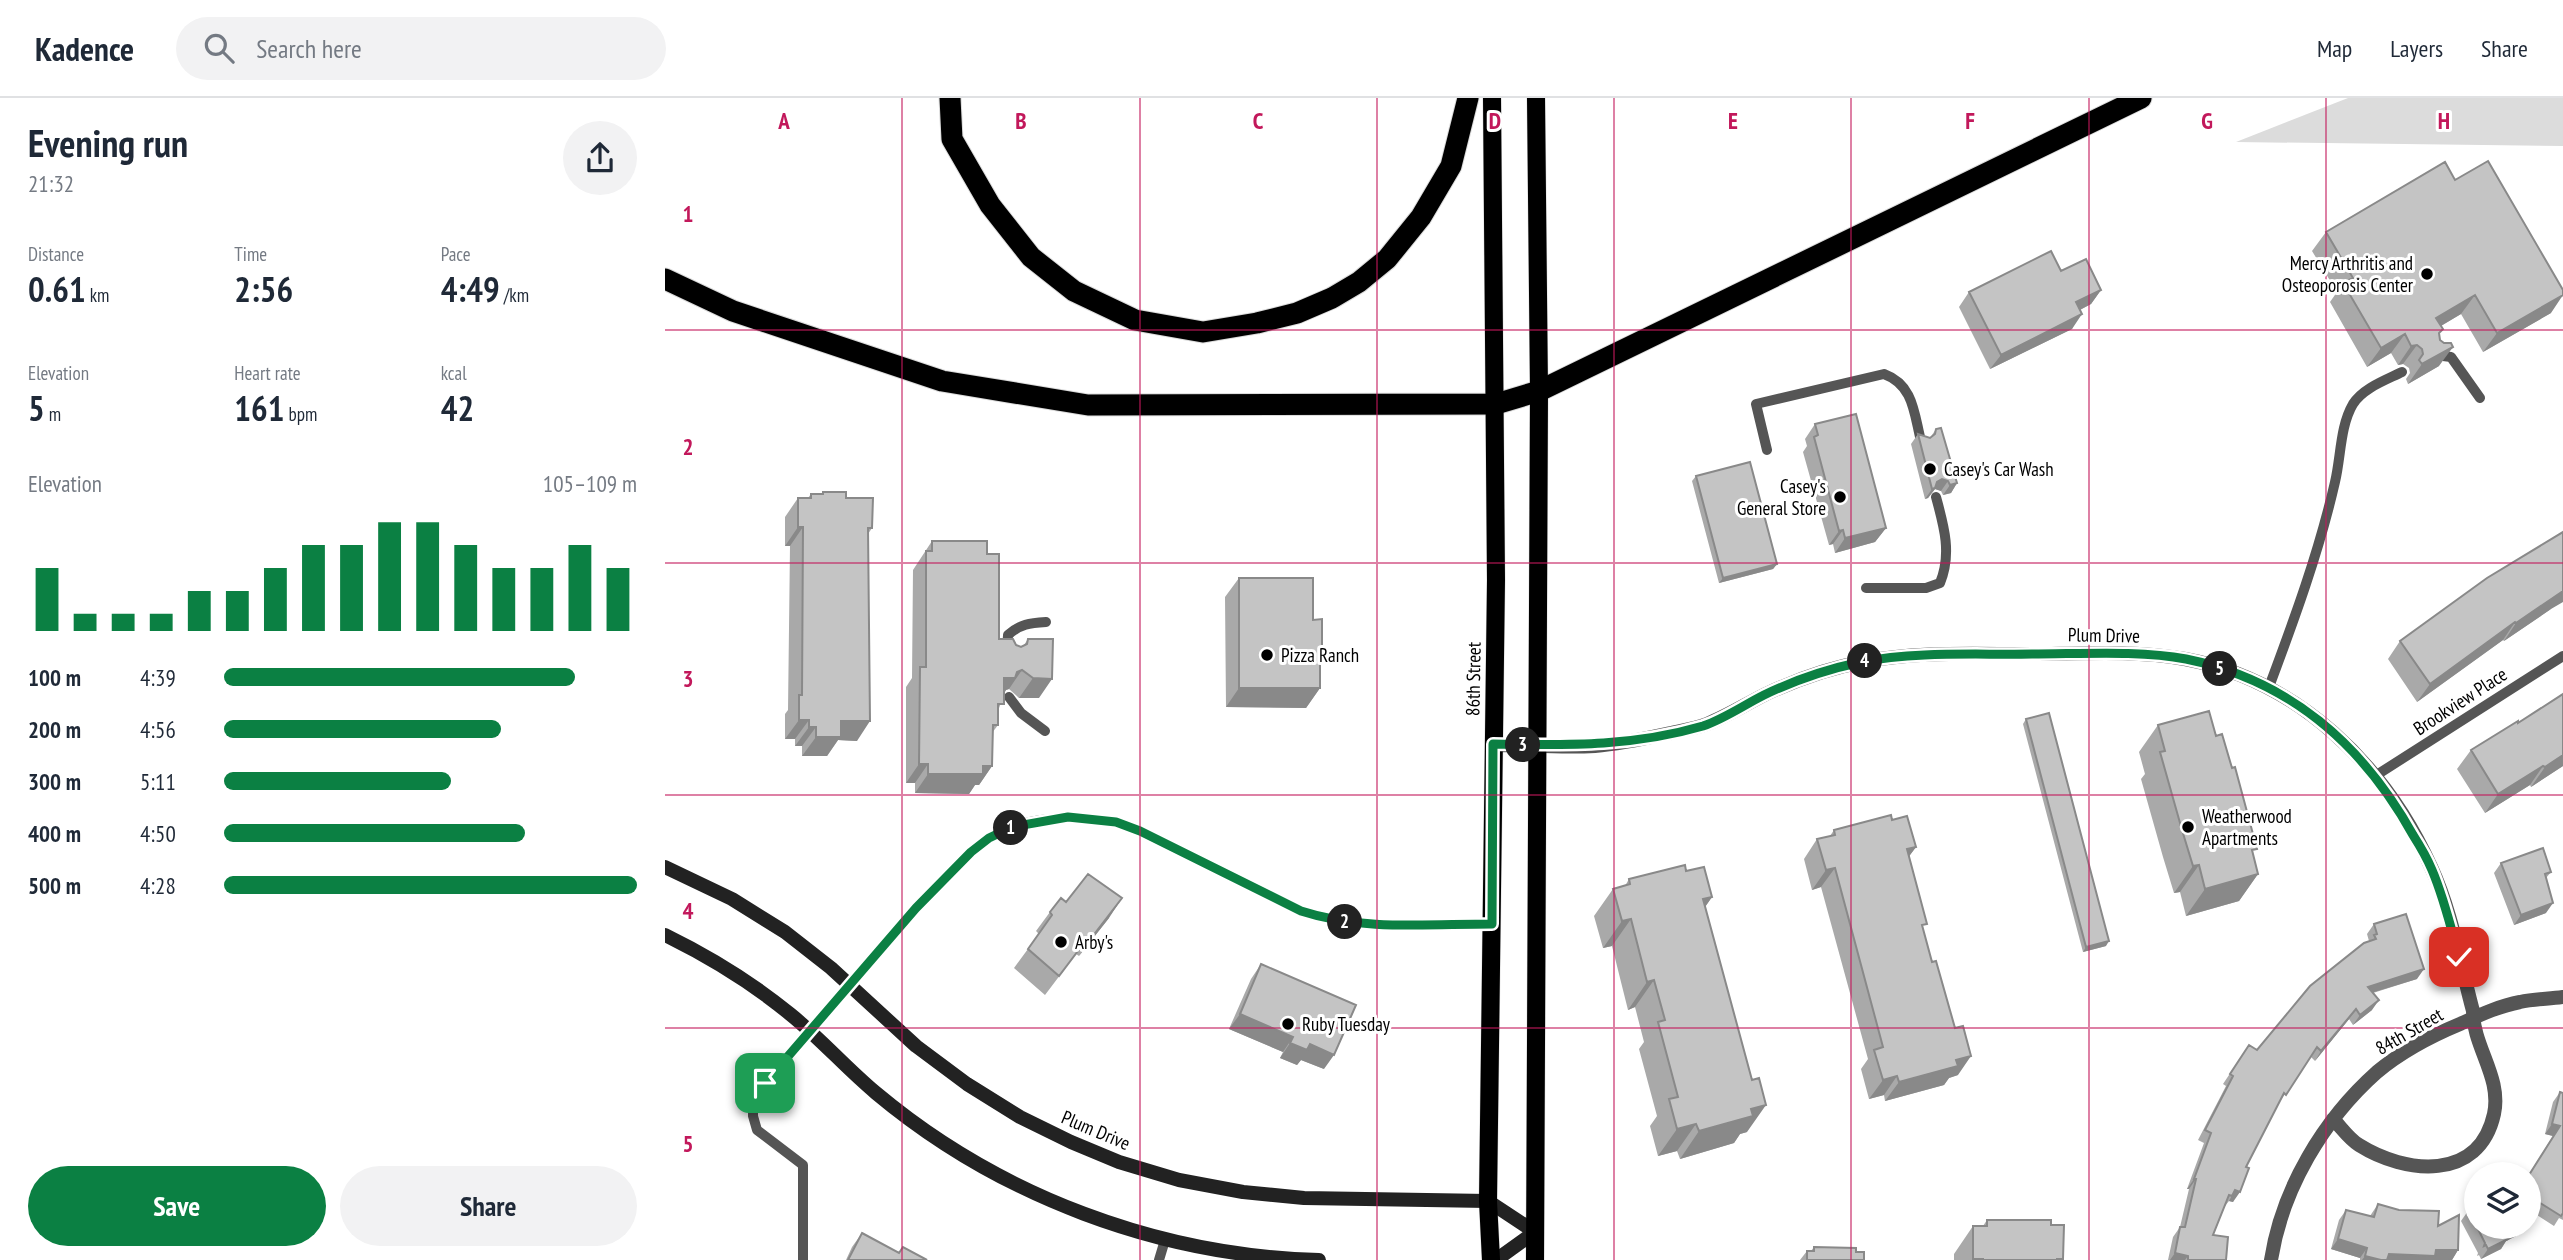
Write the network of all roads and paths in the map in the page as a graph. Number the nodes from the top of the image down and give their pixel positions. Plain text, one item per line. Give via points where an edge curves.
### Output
1 (950, 98) edge
2 (1468, 98) edge
3 (1492, 98) edge
4 (1536, 98) edge
5 (2141, 98) edge
6 (665, 279) edge
7 (2433, 355) edge
8 (2402, 372) dead end
9 (1539, 391) junction
10 (2480, 398) dead end
11 (1496, 404) junction
12 (1921, 441) edge
13 (1767, 450) dead end
14 (1936, 496) edge
15 (1904, 578) dead end
16 (1865, 588) dead end
17 (1926, 588) junction
18 (1046, 622) dead end
19 (2563, 656) edge
20 (1007, 658) edge
21 (2269, 687) junction
22 (1009, 697) edge
23 (1045, 731) dead end
24 (1493, 744) junction
25 (1537, 745) junction
26 (2375, 776) junction
27 (665, 867) edge
28 (1492, 924) junction
29 (665, 935) edge
30 (850, 985) junction
31 (2563, 997) edge
32 (2473, 1018) junction
33 (810, 1031) junction
34 (2333, 1119) junction
35 (1488, 1201) junction
36 (1535, 1232) junction
37 (1165, 1240) junction
38 (803, 1260) edge
39 (1159, 1260) edge
40 (1319, 1260) edge
41 (1494, 1260) edge
42 (1535, 1260) edge
43 (2271, 1260) edge

1 - 2 highway via 952,139 989,205 1031,257 1074,291 1135,320 1203,332 1297,313 1359,282 1387,259 1421,217 1451,166
3 - 11 main road, 86th Street
4 - 9 main road
5 - 9 highway
6 - 11 highway via 733,311 942,381 1089,405
7 - 10 lane via 2451,357
8 - 21 lane via 2359,395 2351,407 2305,586
9 - 11 highway
9 - 25 main road
11 - 24 main road, 86th Street
12 - 13 lane via 1907,390 1884,374 1756,404
14 - 17 lane via 1945,529 1946,570 1940,583
15 - 17 lane
16 - 17 lane
18 - 20 lane via 1016,627 1008,635
19 - 26 lane, Brookview Place
21 - 25 street, Plum Drive via 2187,659 2155,655 1906,657 1823,671 1705,725 1594,746
21 - 26 street, Plum Drive via 2343,741
22 - 23 lane
24 - 25 street, Plum Drive
24 - 28 main road, 86th Street
25 - 36 main road
26 - 32 street, Plum Drive via 2394,800 2431,867
27 - 30 street, Plum Drive via 785,932
28 - 30 lane via 1387,925 1324,918 1301,911 1140,831 1116,822 1068,817 1012,827 989,838 916,908
28 - 35 main road, 86th Street
29 - 33 street via 750,983
30 - 33 lane
30 - 35 street, Plum Drive via 916,1046 967,1084 1020,1117 1119,1162 1243,1192 1304,1198
31 - 32 street via 2521,1002
32 - 34 street, 84th Street via 2430,1037 2378,1072
32 - 34 street, 84th Street via 2495,1088 2494,1114 2486,1135 2467,1157 2437,1167 2408,1165 2356,1144
33 - 37 street via 876,1093 990,1170 1099,1220
33 - 38 lane via 753,1104 757,1130 803,1165
34 - 43 street, 84th Street via 2298,1174
35 - 36 street
35 - 41 main road, 86th Street
36 - 41 street
36 - 42 main road
37 - 39 lane
37 - 40 street via 1234,1253

